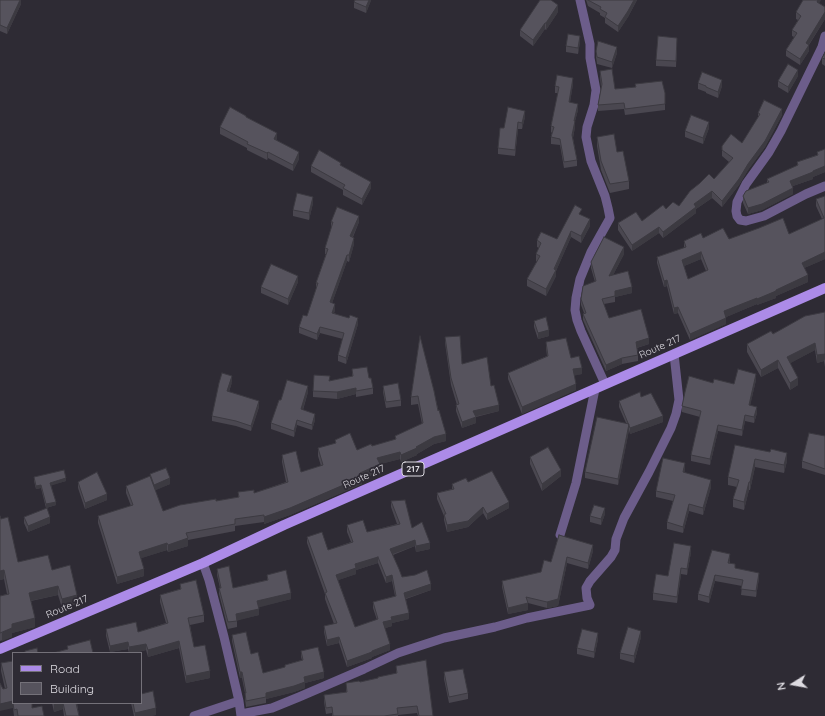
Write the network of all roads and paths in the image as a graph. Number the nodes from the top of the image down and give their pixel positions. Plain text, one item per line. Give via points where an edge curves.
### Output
1 (580, 0) edge
2 (825, 36) edge
3 (825, 186) edge
4 (825, 288) edge
5 (674, 354) junction
6 (605, 384) junction
7 (595, 389) junction
8 (560, 535) edge
9 (203, 563) junction
10 (0, 649) edge
11 (239, 701) junction
12 (241, 715) edge
13 (194, 716) edge

1 - 6 street via 590,44 596,90 586,137 610,218 591,252 580,279 575,310 576,320
2 - 3 street via 781,131 737,202 737,216 740,220 746,221 764,216
4 - 5 main road, Route 217 / 217
5 - 6 main road, Route 217 / 217
5 - 12 street via 679,400 676,414 624,518 615,550 586,588 590,605 444,638 398,652 272,708
6 - 7 main road, Route 217 / 217
7 - 8 street via 576,483
7 - 9 main road, Route 217 / 217
9 - 10 main road, Route 217 / 217
9 - 11 street
11 - 12 street
11 - 13 street

